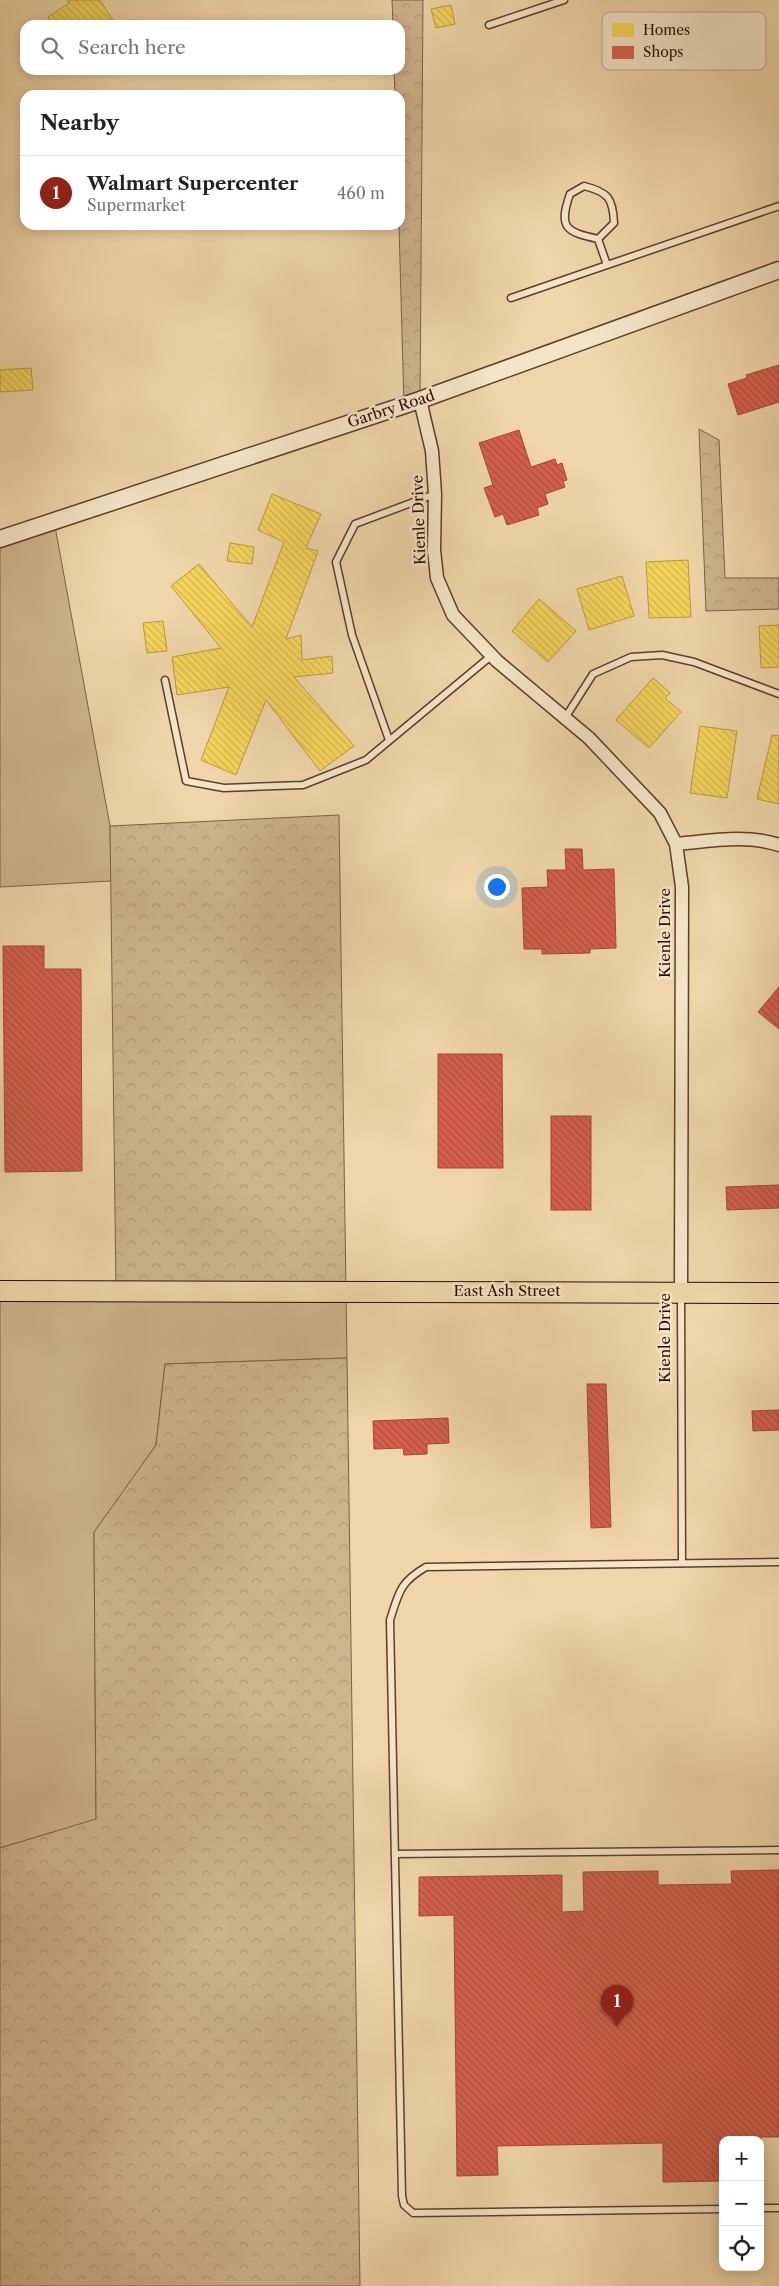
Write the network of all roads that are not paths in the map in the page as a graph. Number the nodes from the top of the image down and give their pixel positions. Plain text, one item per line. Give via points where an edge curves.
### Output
1 (564, 0) edge
2 (489, 24) dead end
3 (779, 206) edge
4 (598, 239) junction
5 (607, 265) junction
6 (779, 270) edge
7 (511, 298) dead end
8 (420, 400) junction
9 (435, 494) junction
10 (0, 538) edge
11 (491, 656) junction
12 (165, 680) dead end
13 (779, 694) edge
14 (564, 719) junction
15 (389, 740) junction
16 (676, 844) junction
17 (779, 845) edge
18 (0, 1292) edge
19 (681, 1293) junction
20 (779, 1293) edge
21 (779, 1562) edge
22 (682, 1563) junction
23 (779, 1850) edge
24 (395, 1854) junction
25 (764, 2208) edge
26 (779, 2208) edge
27 (719, 2209) edge

1 - 2 lane
3 - 5 lane
4 - 4 lane via 614,223 613,206 601,190 584,186 570,194 565,208 565,223 574,234
4 - 5 lane
5 - 7 lane
6 - 8 street, Garbry Road
8 - 9 street, Kienle Drive via 432,450
8 - 10 street, Garbry Road
9 - 11 street, Kienle Drive via 437,578 453,615
9 - 15 lane via 355,524 336,562 352,635
11 - 14 street, Kienle Drive
11 - 15 lane
12 - 15 lane via 186,781 224,788 303,784 366,760
13 - 14 lane via 694,662 662,655 631,657 592,674
14 - 16 street, Kienle Drive via 589,738 660,812
16 - 17 street via 731,838
16 - 19 street, Kienle Drive via 682,887
18 - 19 main road, East Ash Street
19 - 20 main road, East Ash Street
19 - 22 lane, Kienle Drive
21 - 22 lane
22 - 24 lane via 426,1567 410,1577 399,1592 390,1620
23 - 24 lane
24 - 27 lane via 404,2205 412,2213
25 - 26 lane

